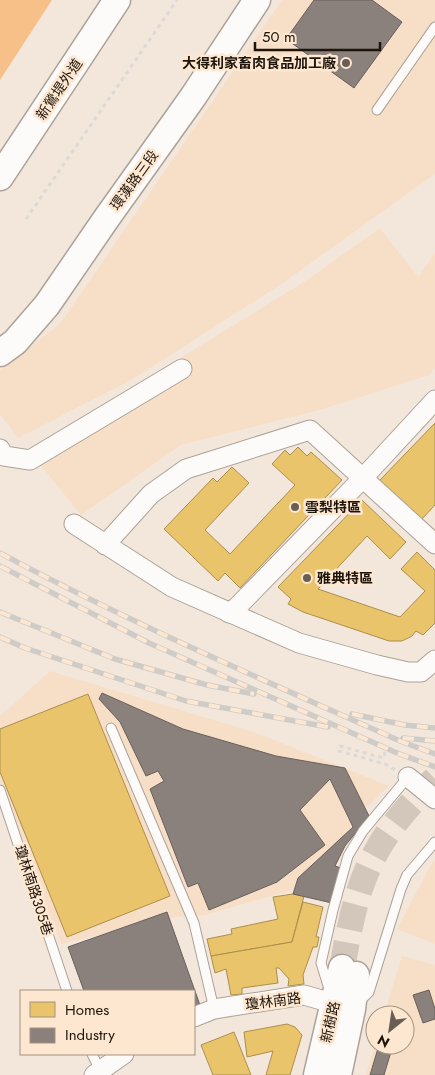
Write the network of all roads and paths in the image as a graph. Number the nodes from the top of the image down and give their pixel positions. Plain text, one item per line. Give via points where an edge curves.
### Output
1 (117, 0) edge
2 (177, 0) edge
3 (258, 0) edge
4 (435, 27) edge
5 (377, 110) dead end
6 (0, 177) edge
7 (26, 219) dead end
8 (0, 353) edge
9 (182, 369) dead end
10 (435, 400) edge
11 (0, 450) edge
12 (363, 478) junction
13 (74, 524) dead end
14 (435, 544) edge
15 (104, 545) junction
16 (229, 612) junction
17 (435, 660) edge
18 (111, 728) dead end
19 (386, 752) dead end
20 (385, 764) dead end
21 (408, 777) joint
22 (0, 790) edge
23 (435, 798) edge
24 (435, 842) edge
25 (350, 969) tunnel mouth
26 (67, 990) edge
27 (343, 1006) junction
28 (214, 1009) junction
29 (195, 1017) edge
30 (122, 1055) edge
31 (97, 1069) edge
32 (317, 1075) edge
33 (338, 1075) edge

1 - 6 street, 新鶯堤外道
2 - 7 path
3 - 8 street, 環漢路三段 via 47,305 15,342
4 - 5 lane
9 - 11 street via 30,460 4,456
10 - 12 street
12 - 14 street
12 - 15 street via 310,430 186,469 151,494
12 - 16 street
13 - 15 street
15 - 16 street via 172,587
16 - 17 street via 300,643 377,665 421,672
18 - 28 lane via 194,923
19 - 20 path via 384,758 340,746 339,751
21 - 23 street
21 - 27 lane via 363,831 348,856 321,962
22 - 26 lane, 瓊林南路305巷
24 - 27 lane via 407,875 369,992
25 - 27 street, 新樹路
27 - 28 street, 瓊林南路 via 304,996
27 - 32 street, 新樹路
27 - 33 street, 新樹路
28 - 29 street, 瓊林南路
30 - 31 street

